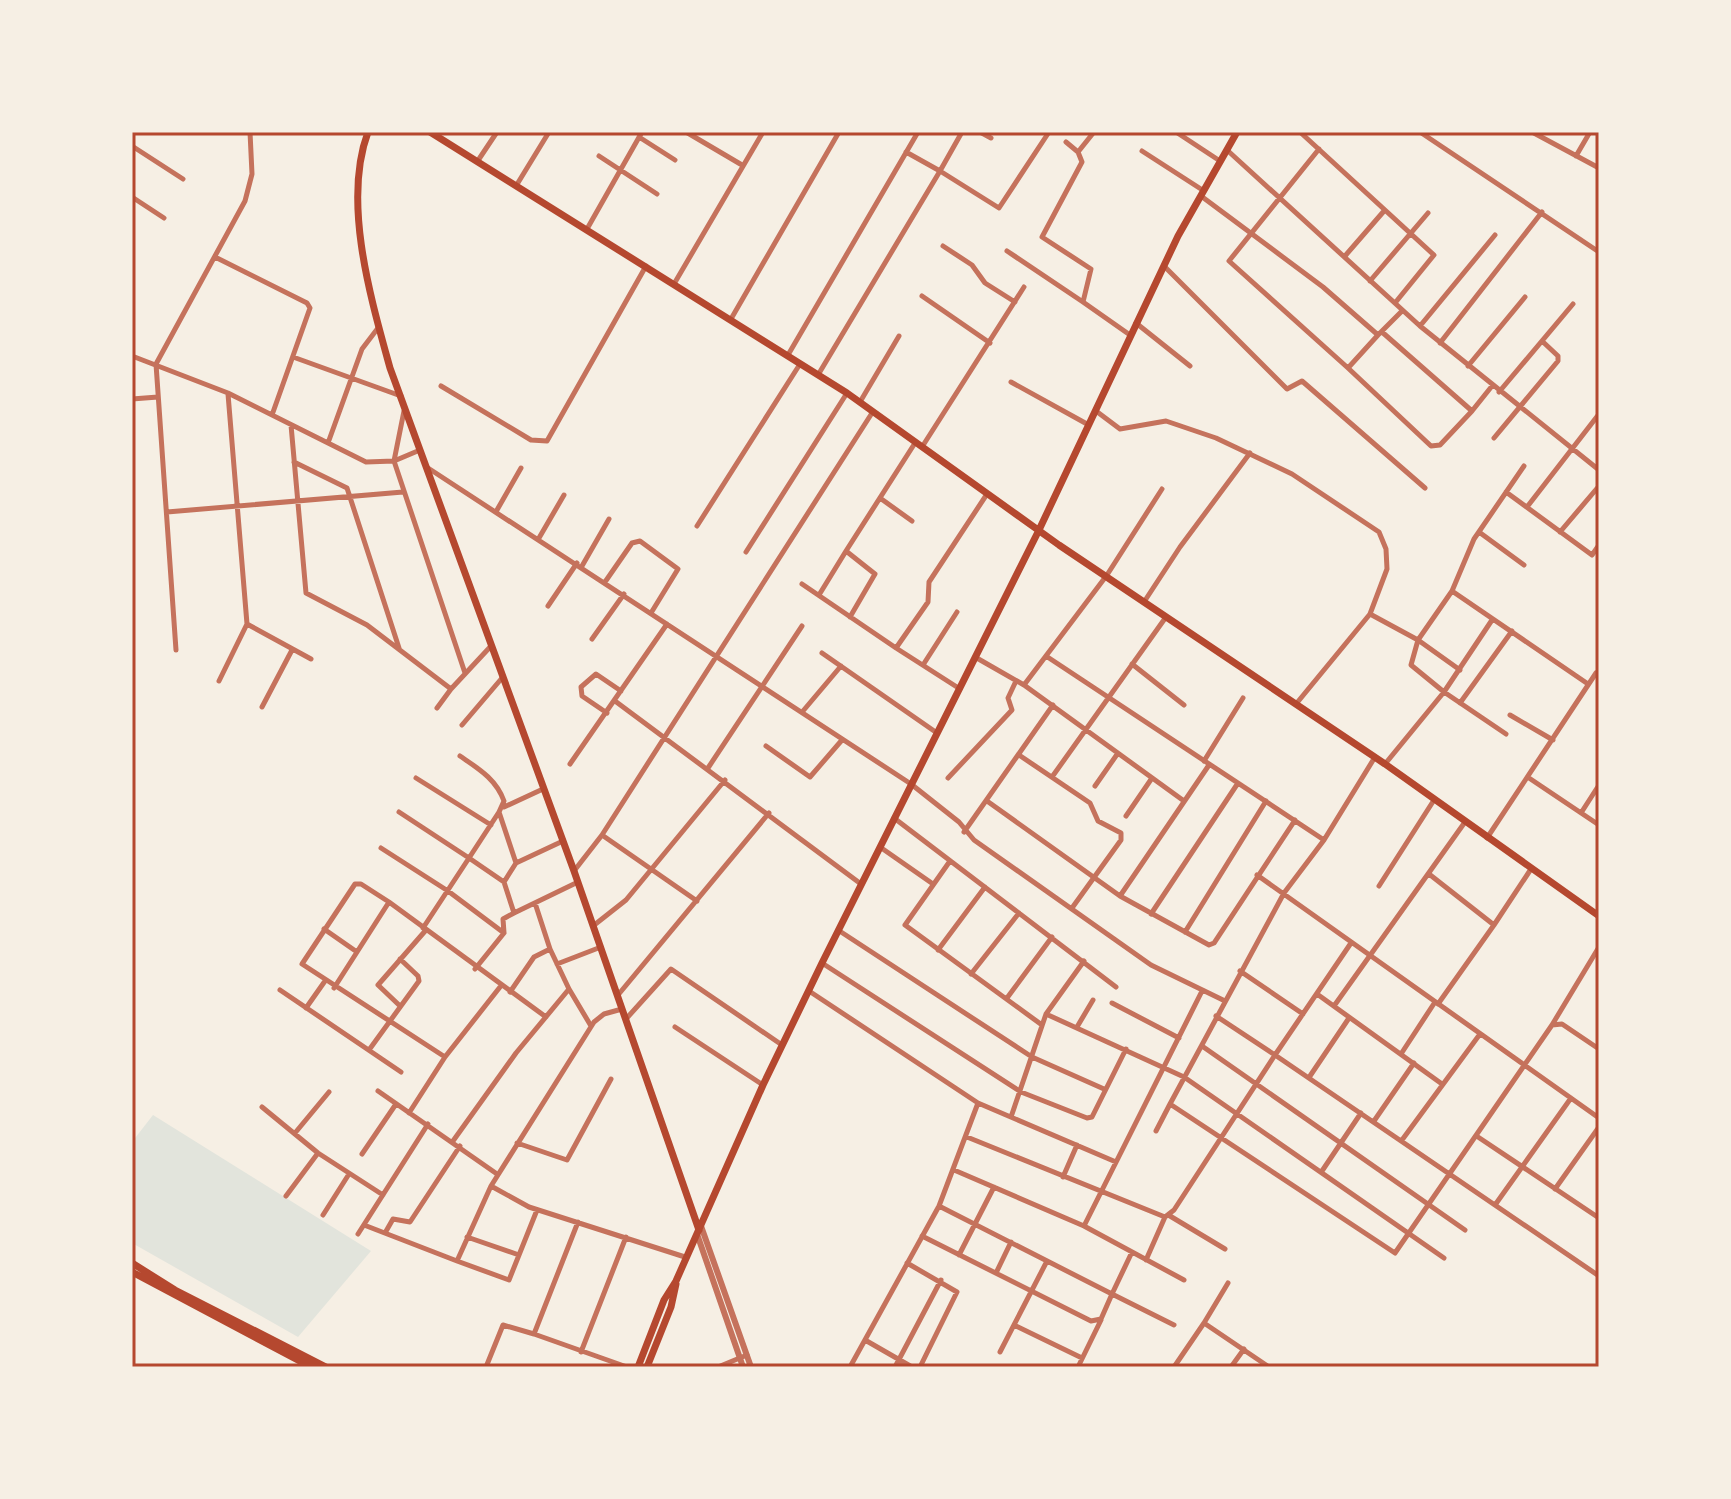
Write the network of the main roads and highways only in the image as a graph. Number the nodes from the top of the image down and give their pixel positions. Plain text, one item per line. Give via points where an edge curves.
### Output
1 (368, 132) edge
2 (430, 132) edge
3 (1237, 132) edge
4 (1039, 530) junction
5 (1599, 916) edge
6 (699, 1230) junction
7 (132, 1263) edge
8 (132, 1272) edge
9 (676, 1281) junction
10 (311, 1367) edge
11 (326, 1367) edge
12 (638, 1367) edge
13 (647, 1367) edge

1 - 6 main road via 359,191 367,284 379,327
2 - 4 main road via 847,393
3 - 4 main road via 1164,266
4 - 5 main road
4 - 6 main road via 782,1045
6 - 9 main road
7 - 11 main road
8 - 10 main road
9 - 12 main road
9 - 13 main road

